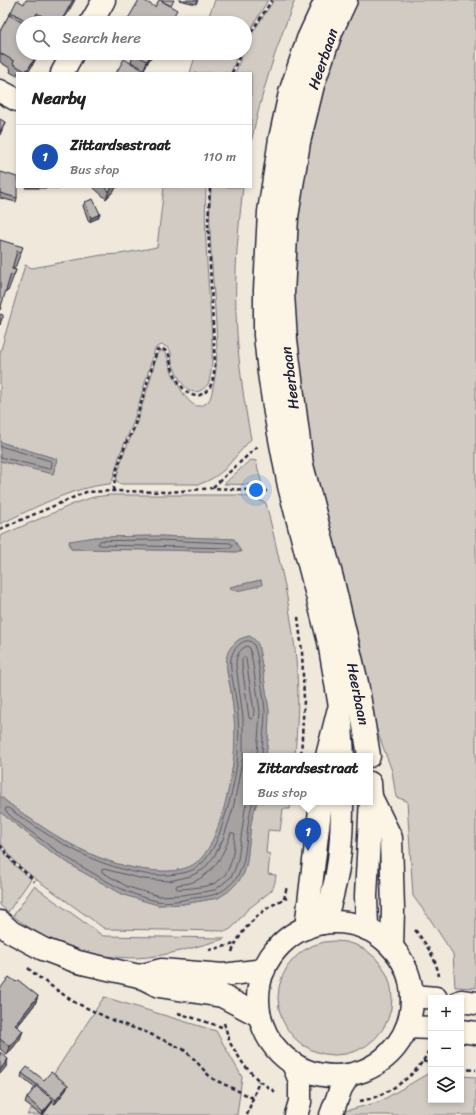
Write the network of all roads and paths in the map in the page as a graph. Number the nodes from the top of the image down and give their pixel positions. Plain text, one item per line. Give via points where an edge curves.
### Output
1 (104, 0) edge
2 (272, 0) edge
3 (326, 0) edge
4 (346, 0) edge
5 (95, 16) edge
6 (252, 31) edge
7 (69, 60) edge
8 (238, 60) edge
9 (63, 72) edge
10 (232, 72) edge
11 (0, 91) edge
12 (16, 99) edge
13 (210, 188) edge
14 (258, 445) dead end
15 (213, 488) junction
16 (113, 491) junction
17 (270, 491) dead end
18 (0, 529) edge
19 (340, 707) junction
20 (328, 753) edge
21 (343, 753) edge
22 (369, 753) edge
23 (373, 797) edge
24 (321, 805) edge
25 (342, 805) edge
26 (369, 805) edge
27 (0, 845) edge
28 (34, 882) dead end
29 (314, 926) junction
30 (367, 929) junction
31 (4, 933) edge
32 (392, 947) junction
33 (27, 967) dead end
34 (264, 970) junction
35 (139, 976) junction
36 (412, 996) junction
37 (428, 997) edge
38 (464, 1001) edge
39 (476, 1003) edge
40 (260, 1016) junction
41 (408, 1027) junction
42 (226, 1028) dead end
43 (428, 1028) edge
44 (464, 1031) edge
45 (476, 1033) edge
46 (428, 1052) edge
47 (423, 1061) junction
48 (428, 1063) edge
49 (293, 1064) junction
50 (464, 1069) edge
51 (476, 1070) edge
52 (349, 1075) junction
53 (253, 1098) junction
54 (333, 1110) edge
55 (246, 1115) edge
56 (296, 1115) edge

1 - 5 main road
2 - 6 path
3 - 19 main road, Heerbaan via 308,39 290,93 280,139 269,212 265,336 275,413 289,486 329,642
4 - 22 main road, Heerbaan via 332,30 313,85 299,142 287,217 283,294 286,340 302,465 357,683
7 - 9 main road
8 - 10 path
11 - 12 main road
13 - 16 path via 208,224 215,366 212,381 205,393 194,396 189,394 182,388 166,350 157,350 133,430 117,469
14 - 15 path
15 - 16 path via 170,492
15 - 17 path
16 - 18 path via 86,492
19 - 20 main road, Heerbaan
19 - 21 main road, Heerbaan
23 - 32 main road via 391,838
24 - 29 main road
25 - 29 main road via 334,890
26 - 30 main road
27 - 28 path via 14,864
29 - 30 main road via 344,923
29 - 34 main road via 289,938
30 - 32 main road
31 - 35 main road via 78,962
32 - 36 main road via 404,964
33 - 53 path via 74,1002 183,1049 212,1078
34 - 35 main road via 223,976 161,970
34 - 40 main road via 259,990
35 - 40 main road via 159,986 222,996
36 - 37 main road
36 - 41 main road
38 - 39 main road
40 - 49 main road via 274,1046
41 - 43 main road
41 - 52 main road via 396,1047 383,1060 367,1070
42 - 53 path via 230,1043 244,1065 259,1081
44 - 45 main road
46 - 47 path
47 - 48 path
47 - 54 path via 404,1081 387,1091
49 - 52 main road via 322,1075
49 - 56 main road via 300,1081 300,1102
50 - 51 path
52 - 54 main road
53 - 55 path

